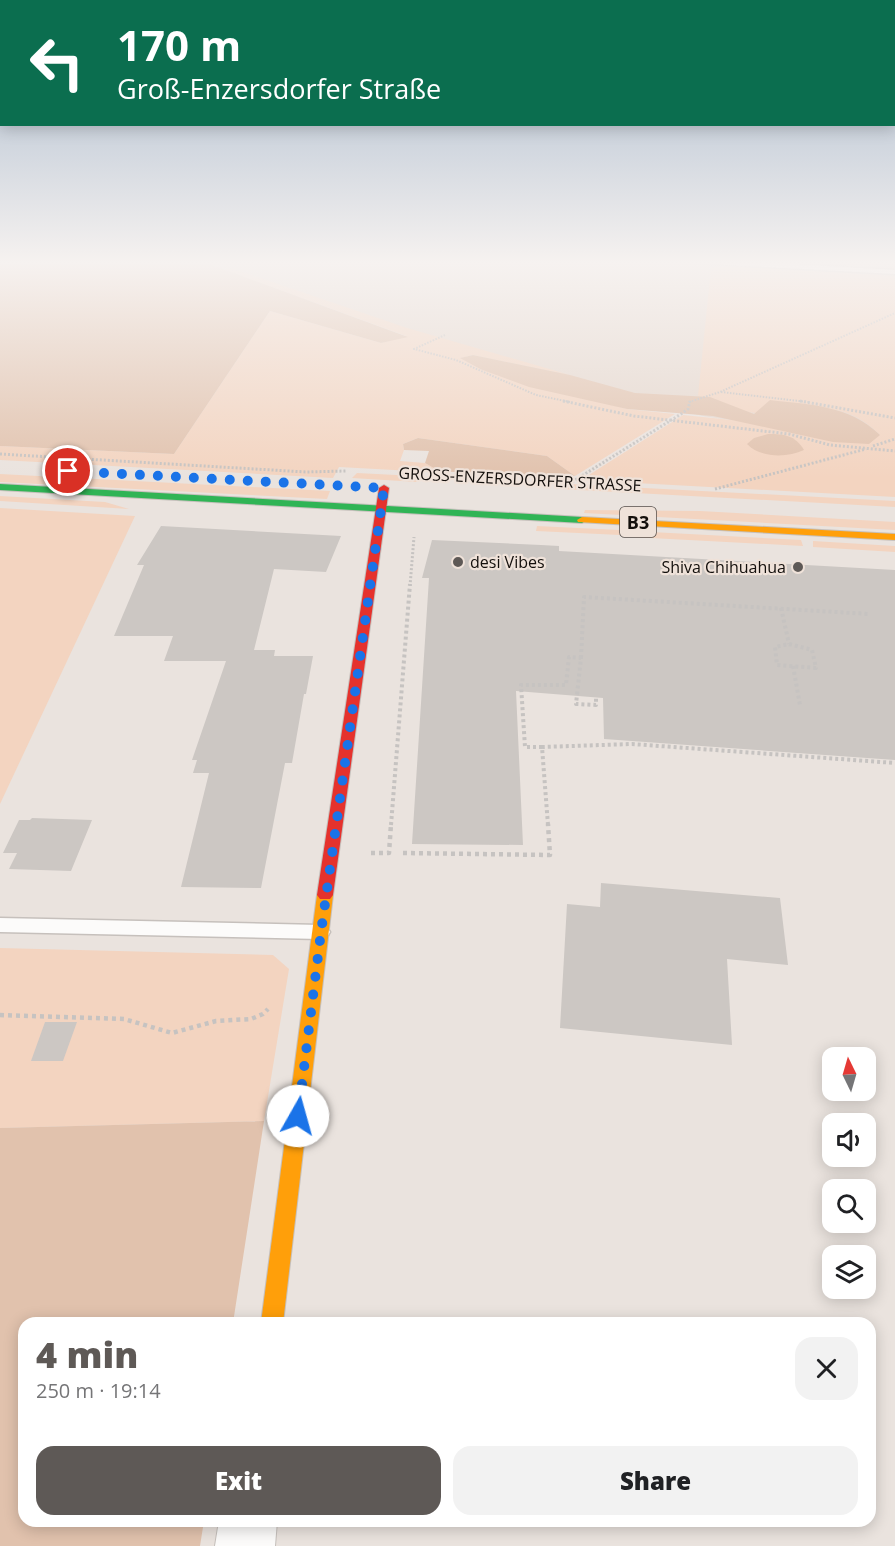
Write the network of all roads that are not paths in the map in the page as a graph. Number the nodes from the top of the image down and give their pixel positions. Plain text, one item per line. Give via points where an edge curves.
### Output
1 (0, 487) edge
2 (384, 488) dead end
3 (381, 508) junction
4 (895, 537) edge
5 (0, 925) edge
6 (321, 932) junction
7 (274, 1317) edge
8 (247, 1527) edge
9 (245, 1546) edge

1 - 3 main road, GROSS-ENZERSDORFER STRASSE / B3
2 - 3 main road
3 - 4 main road, GROSS-ENZERSDORFER STRASSE / B3
3 - 6 main road
5 - 6 lane
6 - 7 main road
8 - 9 street

